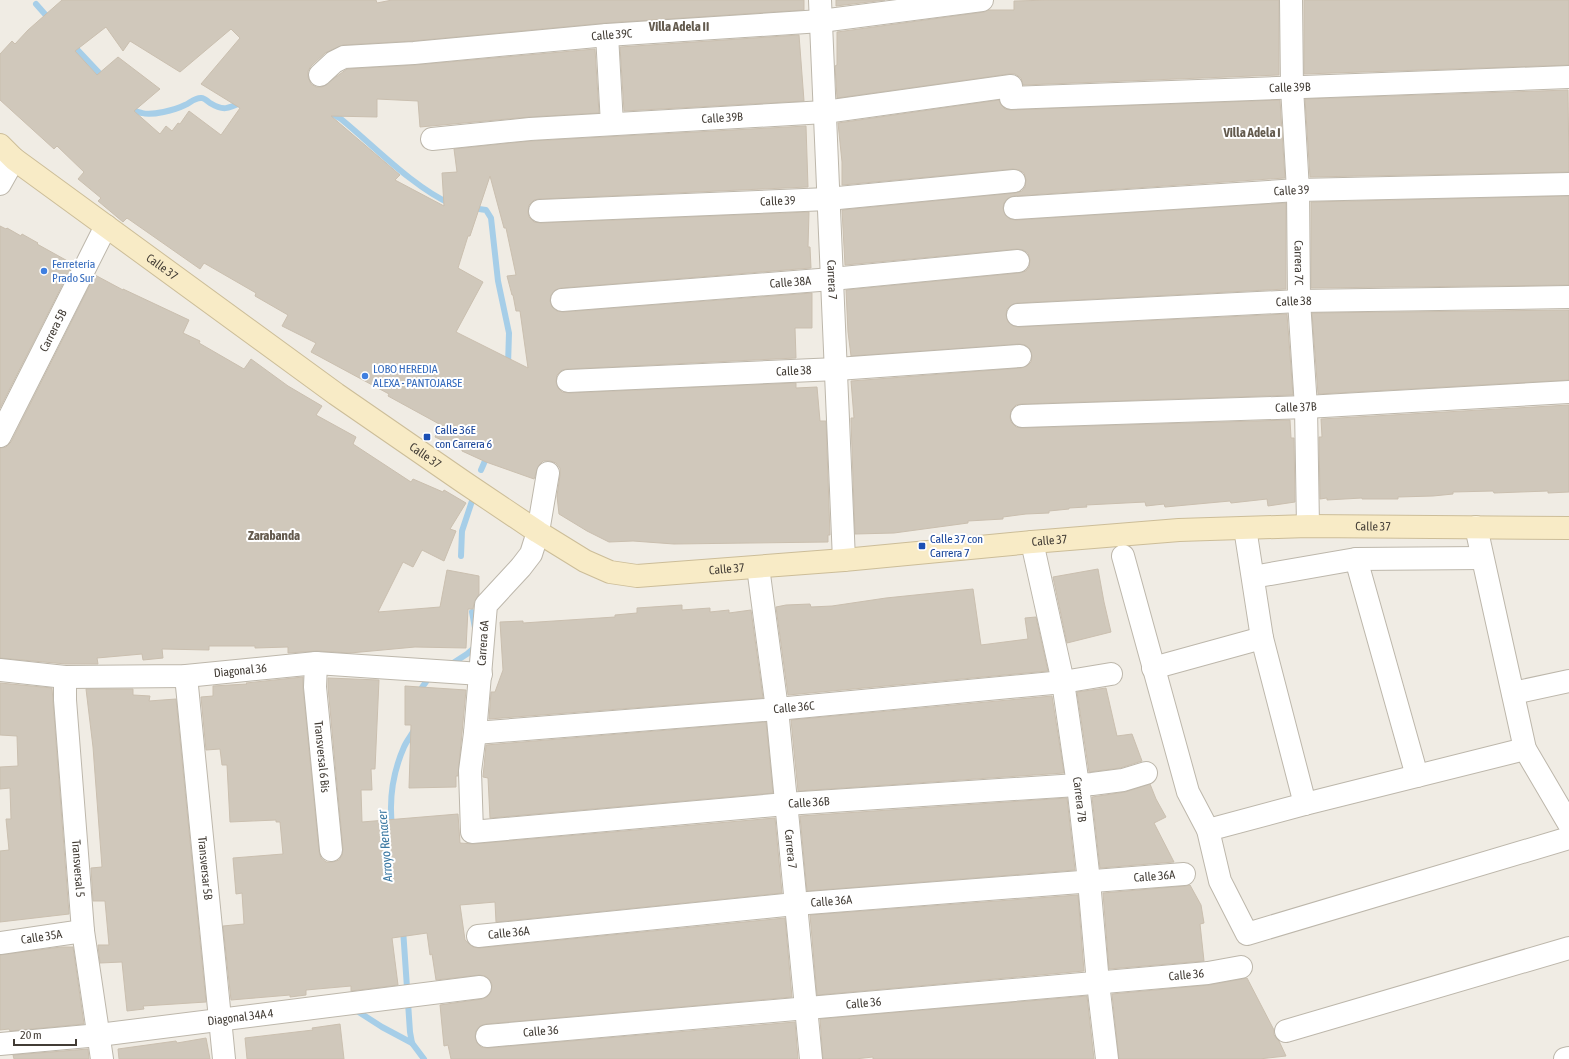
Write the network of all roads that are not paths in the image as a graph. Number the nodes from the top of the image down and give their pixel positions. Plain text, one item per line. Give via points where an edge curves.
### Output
1 (982, 0) edge
2 (1291, 0) edge
3 (821, 11) edge
4 (607, 35) junction
5 (320, 75) dead end
6 (1569, 77) edge
7 (1292, 88) junction
8 (825, 112) junction
9 (612, 124) junction
10 (432, 139) dead end
11 (5, 154) edge
12 (1014, 181) dead end
13 (0, 184) edge
14 (1569, 184) edge
15 (1298, 190) junction
16 (828, 199) junction
17 (1015, 208) dead end
18 (540, 211) dead end
19 (106, 226) junction
20 (1018, 261) dead end
21 (832, 279) junction
22 (1569, 297) edge
23 (562, 300) dead end
24 (1299, 301) junction
25 (1018, 314) dead end
26 (1020, 356) dead end
27 (836, 369) junction
28 (568, 381) dead end
29 (1569, 392) edge
30 (1306, 406) junction
31 (1022, 416) dead end
32 (0, 436) edge
33 (548, 473) dead end
34 (1308, 526) junction
35 (1476, 527) junction
36 (1245, 528) junction
37 (1569, 528) edge
38 (538, 532) junction
39 (1032, 542) junction
40 (1123, 556) dead end
41 (1482, 558) junction
42 (1356, 559) junction
43 (844, 560) junction
44 (758, 567) junction
45 (1253, 577) junction
46 (1262, 638) junction
47 (316, 663) junction
48 (1153, 668) junction
49 (0, 670) edge
50 (481, 674) junction
51 (1111, 674) dead end
52 (186, 676) junction
53 (65, 677) junction
54 (1569, 681) edge
55 (1063, 682) junction
56 (1513, 693) junction
57 (777, 709) junction
58 (475, 733) junction
59 (1526, 749) junction
60 (1146, 773) dead end
61 (1417, 776) junction
62 (1078, 785) junction
63 (1562, 798) edge
64 (786, 804) junction
65 (1305, 804) junction
66 (1569, 824) edge
67 (1208, 830) junction
68 (472, 832) joint
69 (1569, 838) edge
70 (331, 850) dead end
71 (1184, 874) dead end
72 (1089, 881) junction
73 (795, 904) junction
74 (83, 931) junction
75 (478, 936) dead end
76 (0, 943) edge
77 (1569, 948) edge
78 (1241, 967) dead end
79 (1098, 983) junction
80 (480, 987) dead end
81 (806, 1007) junction
82 (219, 1021) junction
83 (1286, 1031) dead end
84 (99, 1035) junction
85 (487, 1036) dead end
86 (0, 1044) edge
87 (1569, 1058) edge
88 (102, 1059) edge
89 (224, 1059) edge
90 (811, 1059) edge
91 (1107, 1059) edge
92 (1565, 1059) edge

1 - 3 street, Calle 39C
2 - 7 street, Carrera 7C
3 - 4 street, Calle 39C
3 - 8 street, Carrera 7
4 - 5 street, Calle 39C via 344,57
4 - 9 street
6 - 7 street, Calle 39B
7 - 8 street, Calle 39B via 1011,92
7 - 15 street, Carrera 7C
8 - 9 street, Calle 39B
8 - 16 street, Carrera 7
9 - 10 street, Calle 39B
11 - 13 street
11 - 19 main road, Calle 37
12 - 16 street, Calle 39
14 - 15 street, Calle 39
15 - 17 street, Calle 39
15 - 24 street, Carrera 7C
16 - 18 street, Calle 39
16 - 21 street, Carrera 7
19 - 32 street, Carrera 5B
19 - 38 main road, Calle 37 via 411,447
20 - 21 street, Calle 38A
21 - 23 street, Calle 38A
21 - 27 street, Carrera 7
22 - 24 street, Calle 38
24 - 25 street, Calle 38
24 - 30 street, Carrera 7C
26 - 27 street, Calle 38
27 - 28 street, Calle 38
27 - 43 street, Carrera 7
29 - 30 street, Calle 37B
30 - 31 street, Calle 37B
30 - 34 street, Carrera 7C
33 - 38 street, Carrera 6A
34 - 35 main road, Calle 37
34 - 36 main road, Calle 37
35 - 37 main road, Calle 37
35 - 41 street
36 - 39 main road, Calle 37 via 1179,530
36 - 45 street
38 - 44 main road, Calle 37 via 585,561 610,572 637,576
38 - 50 street, Carrera 6A via 531,554 486,605
39 - 43 main road, Calle 37
39 - 55 street, Carrera 7B
40 - 48 street
41 - 42 street
41 - 56 street
42 - 45 street
42 - 61 street
43 - 44 main road, Calle 37
44 - 57 street, Carrera 7
45 - 46 street
46 - 48 street
46 - 65 street
47 - 50 street, Diagonal 36
47 - 52 street, Diagonal 36
47 - 70 street, Transversal 6 Bis via 315,687
48 - 67 street via 1188,792
49 - 53 street, Diagonal 36
50 - 58 street, Carrera 6A
51 - 55 street, Calle 36C
52 - 53 street, Diagonal 36
52 - 82 street, Transversar 5B
53 - 74 street, Transversal 5
54 - 56 street
55 - 57 street, Calle 36C
55 - 62 street, Carrera 7B
56 - 59 street
57 - 58 street, Calle 36C
57 - 64 street, Carrera 7
58 - 68 street, Carrera 6A via 470,771
59 - 61 street
59 - 63 street
60 - 62 street, Calle 36B via 1123,780
61 - 65 street
62 - 64 street, Calle 36B
62 - 72 street, Carrera 7B
63 - 66 street
64 - 68 street, Calle 36B
64 - 73 street, Carrera 7
65 - 67 street
67 - 69 street via 1220,881 1246,934
71 - 72 street, Calle 36A
72 - 73 street, Calle 36A
72 - 79 street, Carrera 7B
73 - 75 street, Calle 36A
73 - 81 street, Carrera 7
74 - 76 street, Calle 35A
74 - 84 street, Transversal 5
77 - 83 street
78 - 79 street, Calle 36 via 1208,973
79 - 81 street, Calle 36
79 - 91 street, Carrera 7B
80 - 82 street, Diagonal 34A 4
81 - 85 street, Calle 36
81 - 90 street, Carrera 7
82 - 84 street, Diagonal 34A 4
82 - 89 street, Transversar 5B
84 - 86 street, Diagonal 34A 4
84 - 88 street, Transversal 5
87 - 92 street

